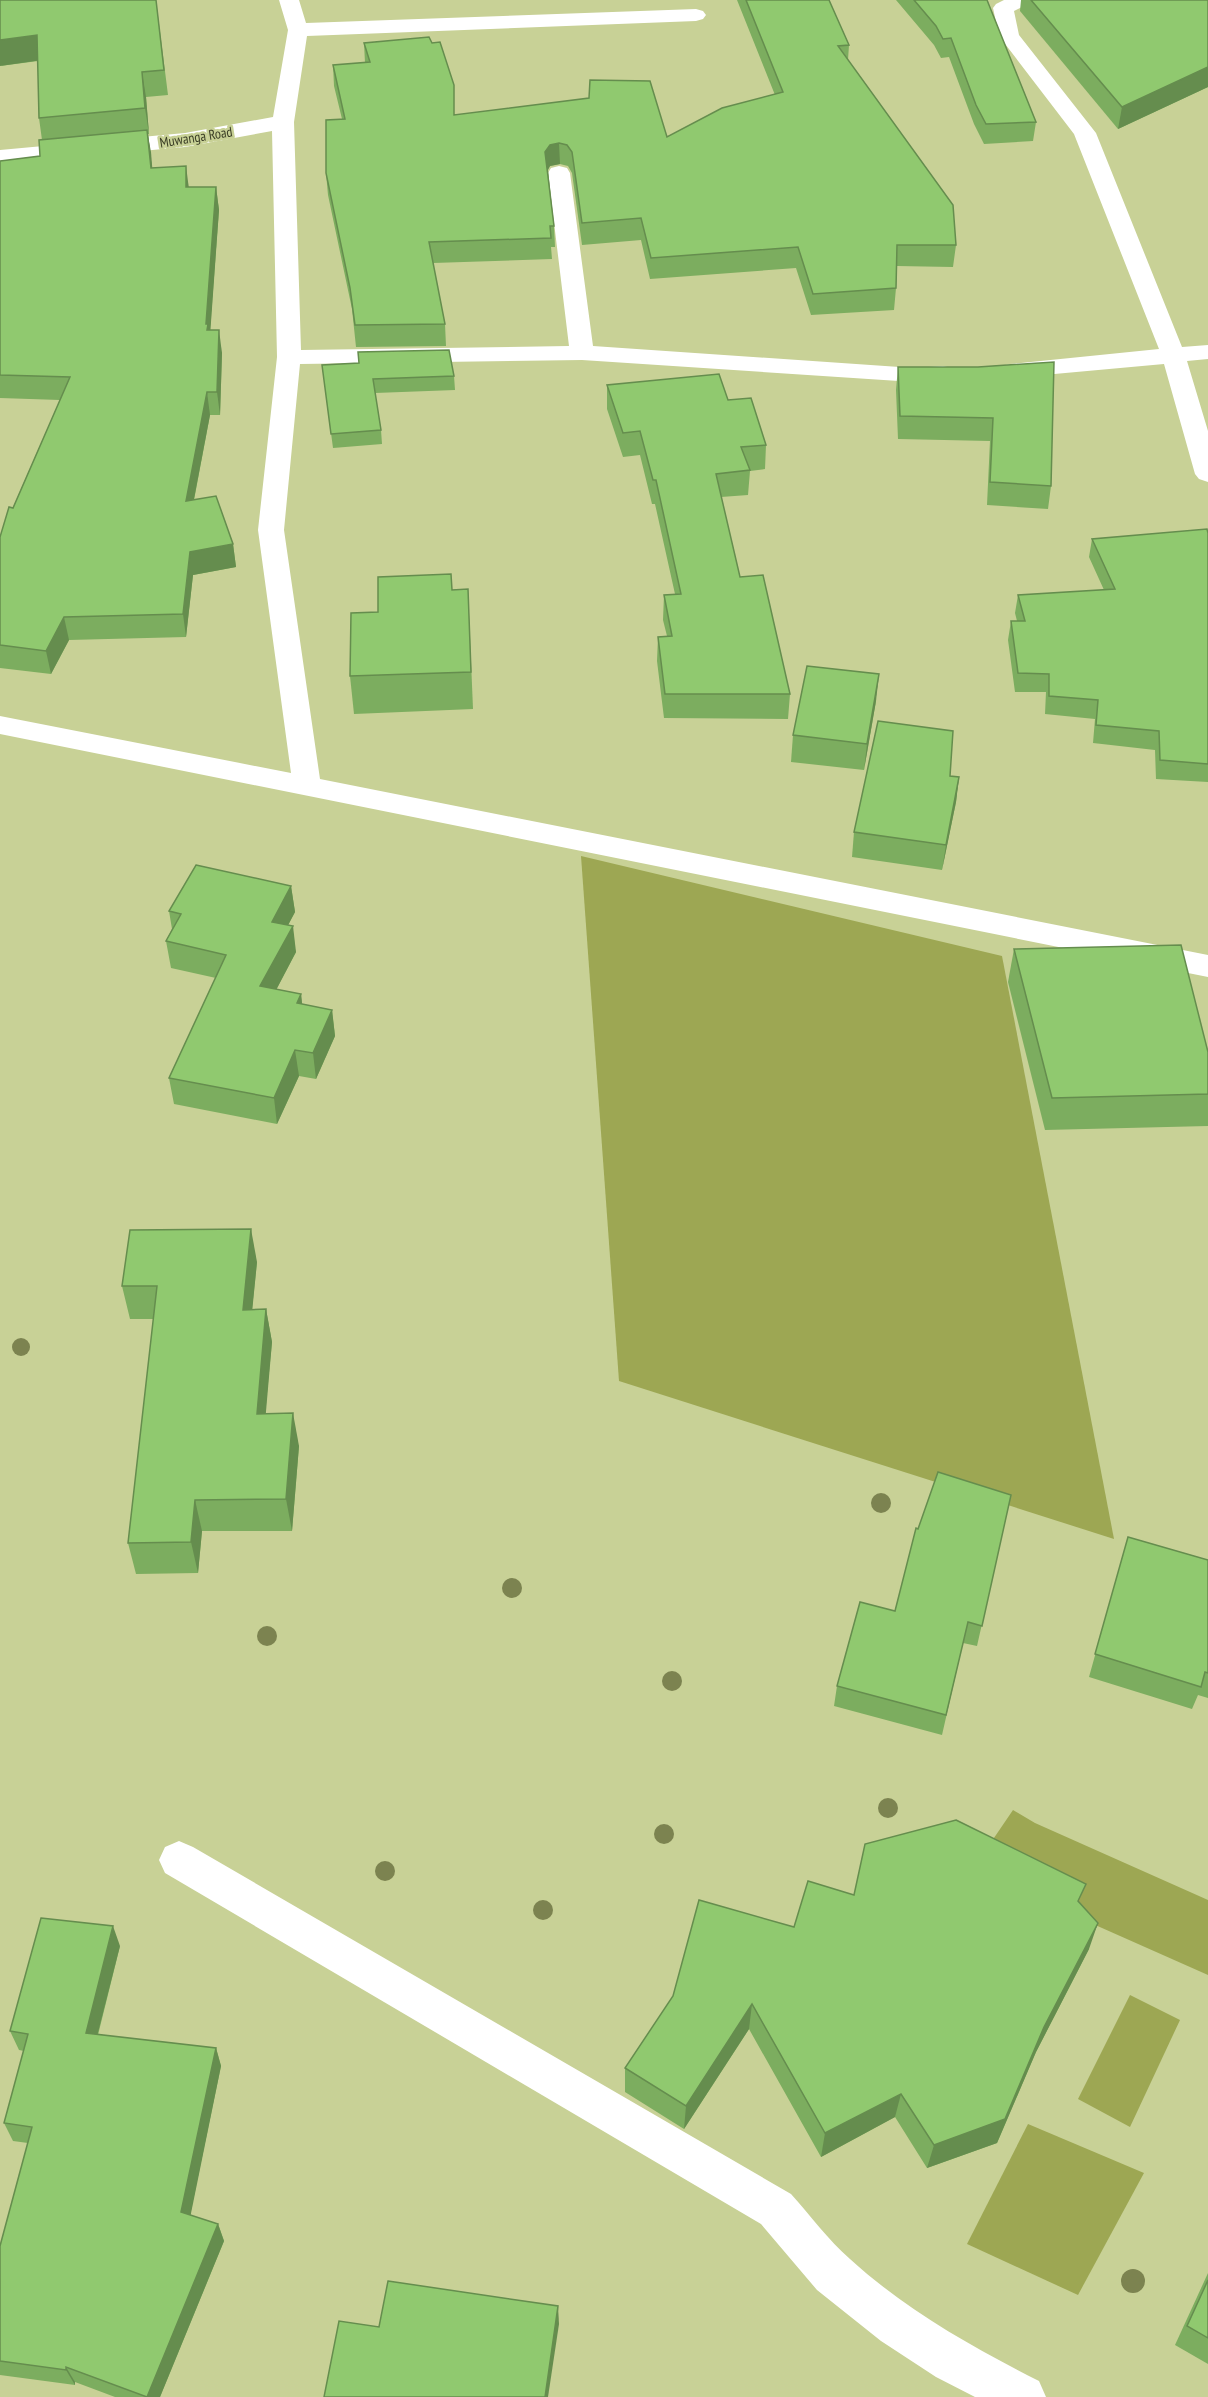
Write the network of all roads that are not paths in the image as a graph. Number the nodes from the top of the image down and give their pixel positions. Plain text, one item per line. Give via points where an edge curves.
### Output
1 (289, 0) edge
2 (1021, 0) edge
3 (696, 15) dead end
4 (298, 30) junction
5 (283, 122) junction
6 (0, 157) edge
7 (559, 173) dead end
8 (1208, 352) edge
9 (582, 353) junction
10 (290, 357) junction
11 (1174, 357) junction
12 (1208, 474) edge
13 (0, 725) edge
14 (307, 788) junction
15 (1207, 962) edge
16 (178, 1860) dead end
17 (1023, 2397) edge

1 - 4 street
2 - 11 street via 1003,8 1009,36 1085,133
3 - 4 street
4 - 5 street
5 - 6 street, Muwanga Road via 185,140
5 - 10 street
7 - 9 street
8 - 11 street
9 - 10 street
9 - 11 street via 914,375
10 - 14 street via 271,530
11 - 12 street
13 - 14 street
14 - 15 street
16 - 17 street via 776,2209 833,2274 897,2325 952,2361

